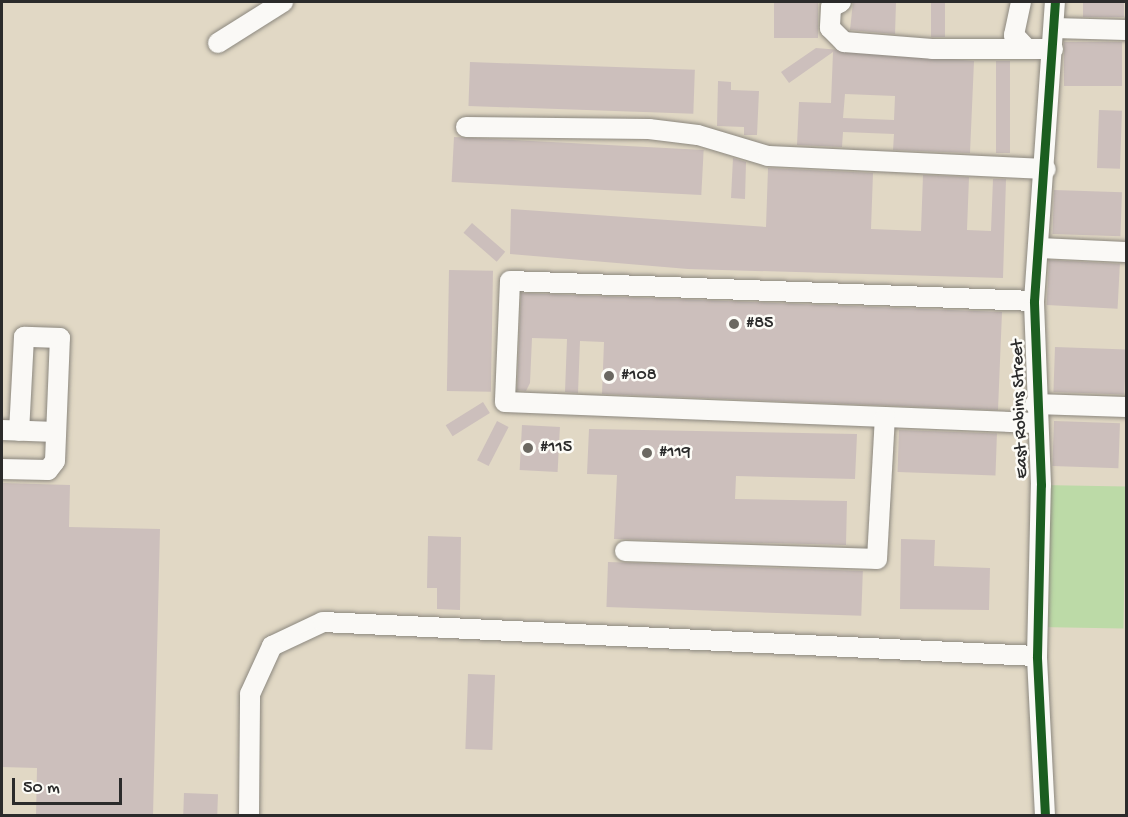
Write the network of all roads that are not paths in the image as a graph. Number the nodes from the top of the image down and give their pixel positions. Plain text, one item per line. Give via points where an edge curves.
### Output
1 (282, 2) edge
2 (841, 2) edge
3 (1021, 2) edge
4 (1055, 2) edge
5 (1054, 28) junction
6 (1126, 30) edge
7 (218, 43) dead end
8 (1027, 49) junction
9 (1053, 49) junction
10 (466, 127) dead end
11 (1046, 169) junction
12 (1039, 248) junction
13 (1126, 252) edge
14 (1034, 301) junction
15 (1126, 407) edge
16 (1035, 413) junction
17 (885, 417) junction
18 (10, 431) edge
19 (56, 432) junction
20 (2, 469) edge
21 (625, 551) dead end
22 (1037, 656) junction
23 (249, 816) edge
24 (1045, 816) edge

1 - 7 street
2 - 8 street via 831,7 830,28 843,42
3 - 8 street via 1014,35
4 - 5 street, East Robins Street
5 - 6 street
5 - 9 street, East Robins Street
8 - 9 street
9 - 11 street, East Robins Street
10 - 11 street via 649,129 698,135 768,156
11 - 12 street, East Robins Street
12 - 13 street
12 - 14 street, East Robins Street
14 - 16 street, East Robins Street
14 - 17 street via 510,281 505,402
15 - 16 street
16 - 17 street
16 - 22 street, East Robins Street via 1041,485
17 - 21 street via 877,559
18 - 19 street
18 - 19 street via 24,337 60,338
19 - 20 street via 55,461 48,470
22 - 23 street via 323,622 272,646 250,694
22 - 24 street, East Robins Street

